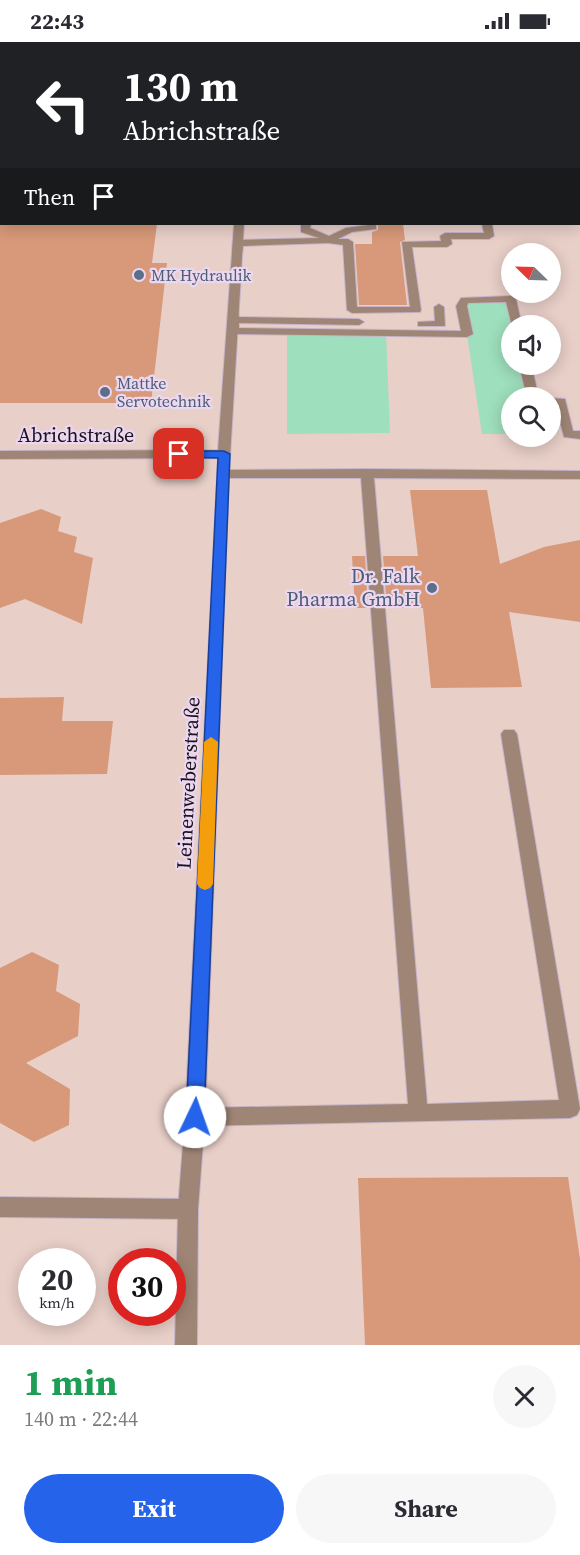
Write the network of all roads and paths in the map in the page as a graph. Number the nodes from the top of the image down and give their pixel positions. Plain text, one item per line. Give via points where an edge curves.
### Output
1 (239, 225) edge
2 (306, 225) edge
3 (371, 225) edge
4 (487, 225) edge
5 (238, 243) junction
6 (439, 307) dead end
7 (515, 315) edge
8 (234, 325) junction
9 (442, 329) junction
10 (561, 402) edge
11 (580, 435) edge
12 (224, 454) junction
13 (0, 455) edge
14 (367, 473) junction
15 (223, 474) junction
16 (580, 475) edge
17 (509, 734) dead end
18 (418, 1113) junction
19 (195, 1117) junction
20 (0, 1207) edge
21 (188, 1209) junction
22 (186, 1345) edge

1 - 5 street, Leinenweberstraße
2 - 5 street via 305,230 324,236 324,242
3 - 4 street via 334,235 331,240 348,242 352,310 416,310 406,244 447,244 445,236 489,236
5 - 8 street, Leinenweberstraße
6 - 9 street
7 - 9 street via 511,299 468,299 460,306 467,334
8 - 9 street
8 - 12 street, Leinenweberstraße
10 - 11 street via 568,435
12 - 13 street, Abrichstraße
12 - 15 street, Leinenweberstraße
14 - 15 street
14 - 16 street
14 - 18 street
15 - 19 street, Leinenweberstraße
17 - 18 street via 570,1109
18 - 19 street
19 - 21 street, Leinenweberstraße
20 - 21 street
21 - 22 street, Leinenweberstraße

